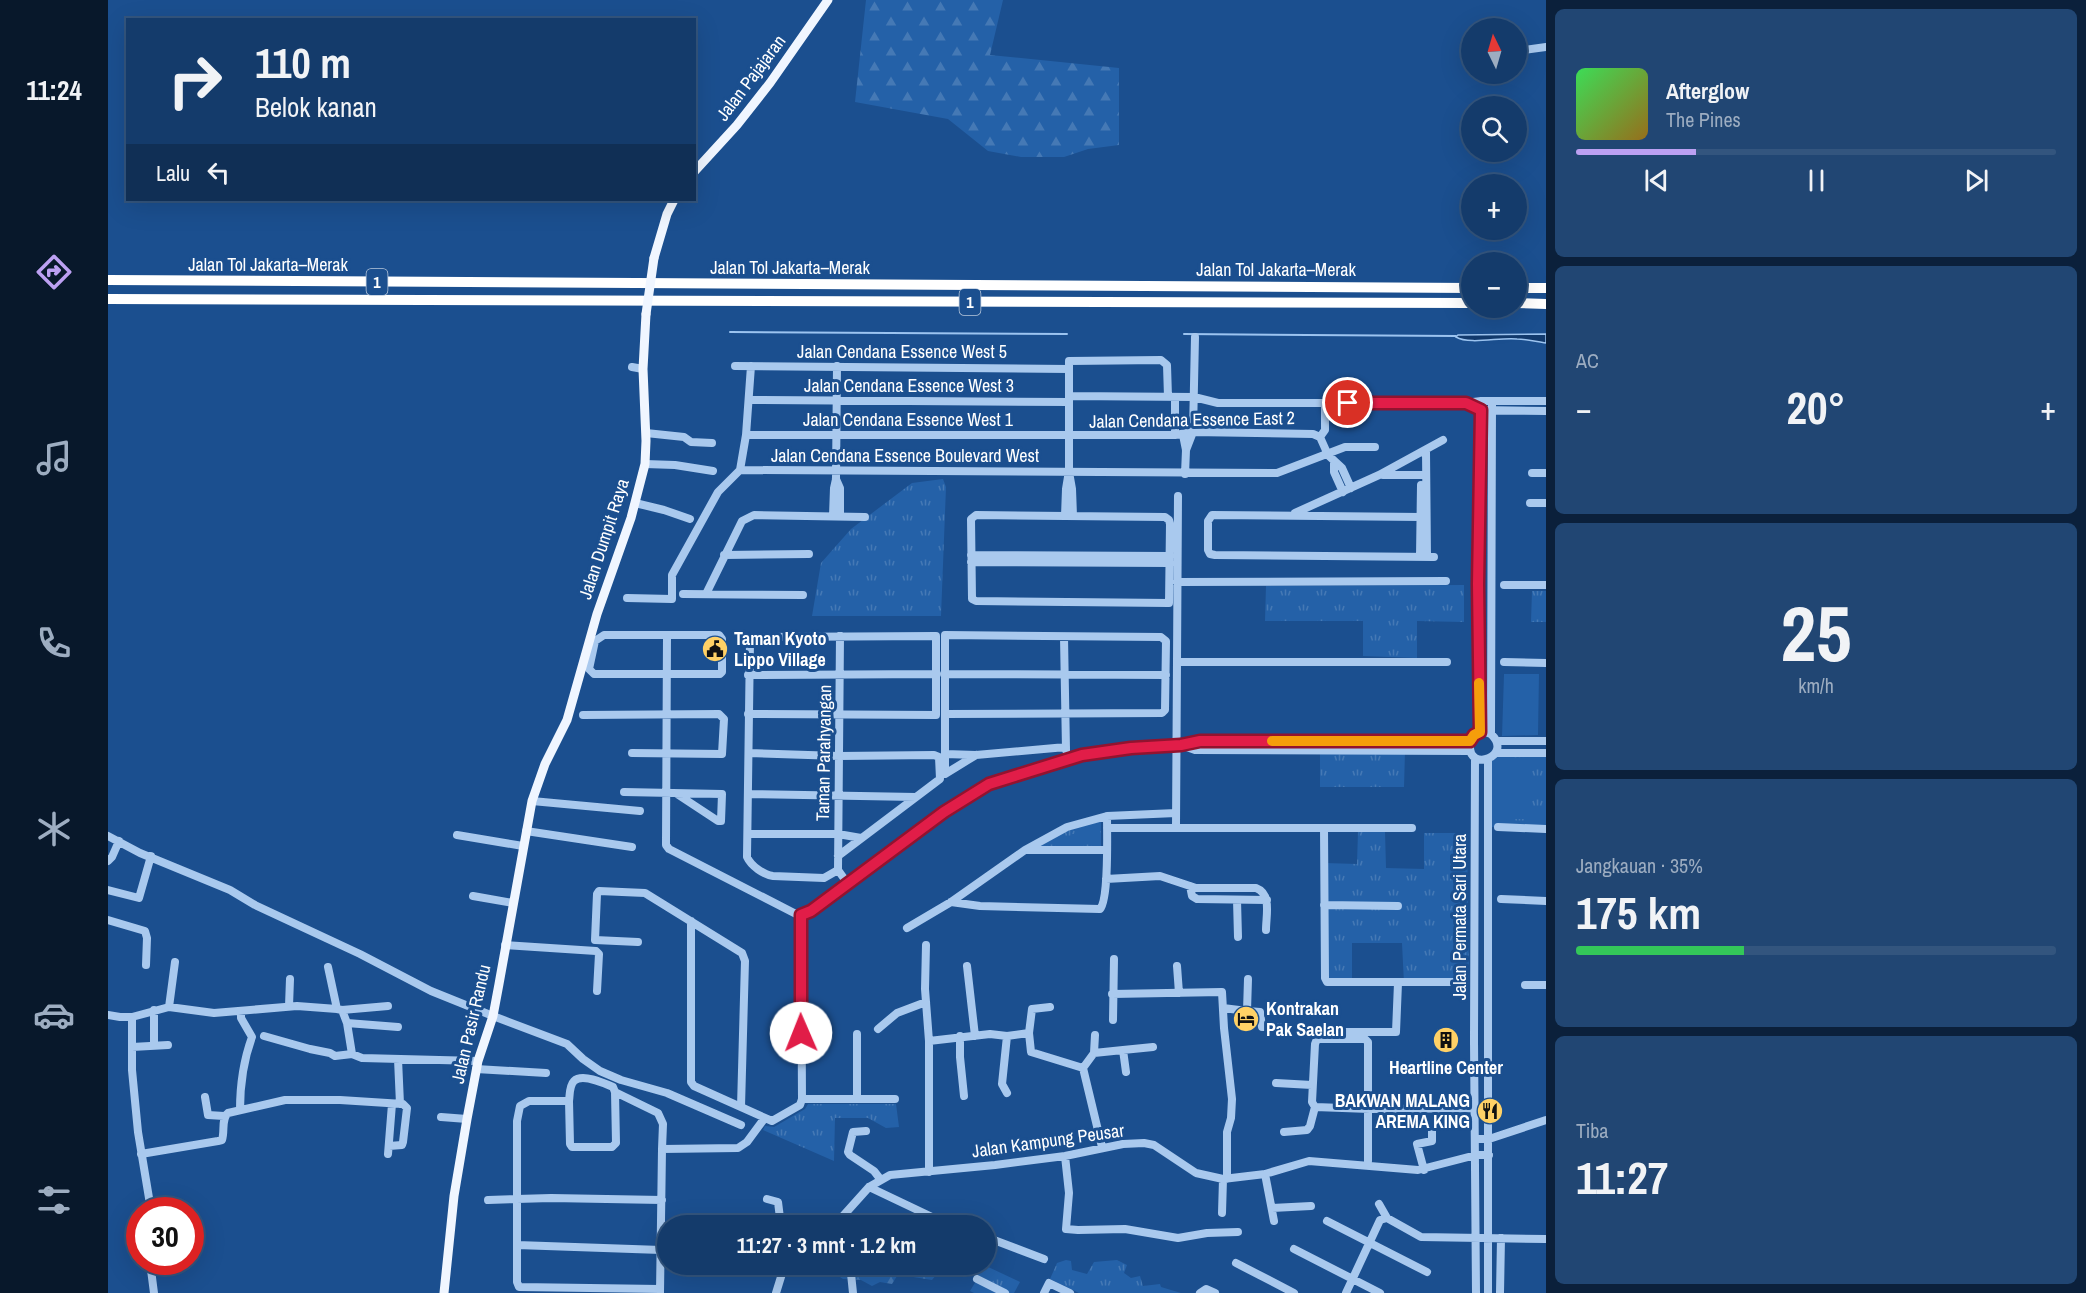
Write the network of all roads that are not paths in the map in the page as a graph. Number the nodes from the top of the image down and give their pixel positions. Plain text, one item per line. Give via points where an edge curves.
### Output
1 (828, 0) edge
2 (1546, 47) edge
3 (1527, 50) edge
4 (696, 170) edge
5 (674, 201) edge
6 (108, 280) edge
7 (1461, 288) edge
8 (1527, 288) edge
9 (1546, 288) edge
10 (108, 299) edge
11 (1461, 303) edge
12 (1527, 303) edge
13 (1546, 304) edge
14 (1195, 337) dead end
15 (735, 366) dead end
16 (751, 366) junction
17 (837, 366) junction
18 (632, 367) dead end
19 (643, 369) junction
20 (1069, 369) junction
21 (1171, 397) junction
22 (1194, 397) junction
23 (837, 399) junction
24 (1069, 399) junction
25 (749, 400) junction
26 (1481, 401) junction
27 (1492, 401) junction
28 (1546, 402) edge
29 (1325, 403) junction
30 (1466, 403) junction
31 (1481, 410) junction
32 (1492, 410) junction
33 (1546, 411) edge
34 (1193, 432) junction
35 (646, 433) junction
36 (837, 434) junction
37 (746, 435) junction
38 (1179, 435) junction
39 (1069, 436) junction
40 (1320, 437) junction
41 (1443, 440) dead end
42 (712, 443) dead end
43 (1375, 447) dead end
44 (1186, 450) junction
45 (1426, 451) junction
46 (1328, 455) junction
47 (1335, 463) junction
48 (645, 464) junction
49 (740, 470) junction
50 (713, 471) dead end
51 (1069, 472) junction
52 (1532, 473) dead end
53 (1546, 473) edge
54 (1185, 474) junction
55 (836, 475) junction
56 (1379, 475) junction
57 (1424, 475) junction
58 (1351, 488) junction
59 (1343, 492) junction
60 (1178, 496) dead end
61 (634, 503) junction
62 (1530, 503) dead end
63 (1546, 503) edge
64 (1291, 515) junction
65 (837, 516) junction
66 (866, 516) dead end
67 (1069, 516) junction
68 (1421, 517) junction
69 (690, 519) dead end
70 (809, 554) dead end
71 (724, 555) junction
72 (1427, 557) junction
73 (971, 559) junction
74 (1170, 559) junction
75 (1446, 581) dead end
76 (1177, 582) junction
77 (1504, 585) dead end
78 (1546, 585) edge
79 (683, 594) dead end
80 (706, 594) junction
81 (803, 595) dead end
82 (627, 598) dead end
83 (667, 635) junction
84 (840, 636) junction
85 (1064, 637) junction
86 (1177, 662) junction
87 (1447, 662) dead end
88 (1504, 662) dead end
89 (1546, 663) edge
90 (666, 674) junction
91 (940, 674) junction
92 (1065, 674) junction
93 (748, 675) junction
94 (840, 675) junction
95 (1166, 675) junction
96 (665, 714) junction
97 (748, 714) junction
98 (945, 714) junction
99 (1065, 714) junction
100 (583, 715) dead end
101 (840, 715) junction
102 (1480, 732) junction
103 (1491, 734) junction
104 (1470, 741) junction
105 (1497, 741) junction
106 (1543, 741) edge
107 (1179, 745) junction
108 (1066, 747) junction
109 (632, 753) dead end
110 (666, 753) junction
111 (748, 753) junction
112 (1496, 753) junction
113 (1544, 753) edge
114 (945, 754) junction
115 (1472, 754) junction
116 (976, 755) junction
117 (839, 756) junction
118 (1067, 758) junction
119 (1488, 759) junction
120 (545, 765) joint
121 (624, 792) dead end
122 (665, 794) junction
123 (677, 794) junction
124 (749, 794) junction
125 (838, 795) junction
126 (916, 797) junction
127 (532, 801) junction
128 (640, 811) dead end
129 (1176, 813) junction
130 (1107, 816) junction
131 (1176, 827) junction
132 (1498, 827) dead end
133 (1107, 828) junction
134 (1324, 828) junction
135 (1412, 828) dead end
136 (1546, 829) edge
137 (526, 831) junction
138 (748, 834) junction
139 (838, 834) junction
140 (457, 835) dead end
141 (108, 836) edge
142 (861, 838) junction
143 (119, 841) junction
144 (523, 846) junction
145 (632, 847) dead end
146 (1026, 850) junction
147 (1106, 850) junction
148 (151, 856) junction
149 (838, 856) junction
150 (108, 861) edge
151 (838, 870) junction
152 (1106, 879) junction
153 (848, 884) junction
154 (1190, 886) junction
155 (108, 890) edge
156 (473, 896) dead end
157 (1501, 899) dead end
158 (1237, 900) junction
159 (1267, 900) junction
160 (1546, 901) edge
161 (951, 902) junction
162 (513, 903) junction
163 (1324, 905) junction
164 (1398, 906) dead end
165 (801, 915) junction
166 (108, 920) edge
167 (691, 921) junction
168 (907, 928) dead end
169 (1266, 930) dead end
170 (1238, 938) dead end
171 (638, 942) dead end
172 (506, 945) junction
173 (926, 945) dead end
174 (1114, 959) dead end
175 (175, 962) dead end
176 (146, 965) dead end
177 (967, 966) dead end
178 (1178, 966) dead end
179 (328, 967) dead end
180 (290, 979) dead end
181 (1248, 979) dead end
182 (1462, 982) dead end
183 (1398, 983) junction
184 (1474, 984) junction
185 (1488, 985) junction
186 (1525, 985) dead end
187 (1546, 985) edge
188 (597, 991) dead end
189 (1179, 993) junction
190 (1112, 994) junction
191 (926, 1002) junction
192 (289, 1006) junction
193 (388, 1006) dead end
194 (169, 1007) junction
195 (1050, 1007) dead end
196 (1223, 1008) junction
197 (340, 1009) junction
198 (154, 1010) junction
199 (241, 1011) junction
200 (1247, 1011) junction
201 (108, 1015) edge
202 (492, 1016) junction
203 (132, 1017) junction
204 (1113, 1020) dead end
205 (348, 1023) junction
206 (398, 1027) dead end
207 (1279, 1028) dead end
208 (878, 1029) dead end
209 (1327, 1032) dead end
210 (1029, 1033) junction
211 (857, 1034) dead end
212 (1095, 1035) dead end
213 (264, 1036) dead end
214 (960, 1036) junction
215 (975, 1036) junction
216 (1007, 1036) junction
217 (929, 1041) junction
218 (154, 1044) junction
219 (168, 1045) dead end
220 (132, 1047) junction
221 (1154, 1047) dead end
222 (1123, 1050) junction
223 (1094, 1053) junction
224 (351, 1054) junction
225 (398, 1059) junction
226 (477, 1065) junction
227 (1083, 1068) junction
228 (1126, 1072) dead end
229 (546, 1073) dead end
230 (1276, 1083) dead end
231 (1312, 1085) junction
232 (615, 1092) junction
233 (1007, 1093) dead end
234 (964, 1096) dead end
235 (205, 1097) dead end
236 (802, 1099) junction
237 (857, 1099) junction
238 (895, 1099) dead end
239 (569, 1101) junction
240 (396, 1104) junction
241 (741, 1107) junction
242 (1315, 1107) junction
243 (1475, 1107) junction
244 (1489, 1108) junction
245 (1370, 1109) junction
246 (240, 1110) junction
247 (224, 1116) junction
248 (441, 1117) dead end
249 (467, 1119) junction
250 (1546, 1120) edge
251 (761, 1122) junction
252 (741, 1125) dead end
253 (1432, 1129) dead end
254 (866, 1131) dead end
255 (1284, 1132) dead end
256 (1489, 1138) junction
257 (1476, 1139) junction
258 (1102, 1147) junction
259 (662, 1149) junction
260 (141, 1154) junction
261 (1476, 1155) junction
262 (1489, 1155) junction
263 (1065, 1156) junction
264 (1368, 1161) dead end
265 (1424, 1170) junction
266 (929, 1172) junction
267 (1265, 1174) junction
268 (1225, 1179) junction
269 (881, 1180) junction
270 (869, 1187) junction
271 (149, 1197) edge
272 (516, 1198) junction
273 (767, 1199) dead end
274 (488, 1200) dead end
275 (662, 1200) junction
276 (1379, 1204) dead end
277 (1311, 1206) dead end
278 (1272, 1208) junction
279 (1222, 1213) dead end
280 (662, 1215) edge
281 (780, 1215) edge
282 (844, 1215) edge
283 (928, 1215) edge
284 (1387, 1218) junction
285 (1274, 1221) dead end
286 (1327, 1221) dead end
287 (1238, 1232) dead end
288 (1475, 1238) junction
289 (1489, 1238) junction
290 (1501, 1238) junction
291 (1546, 1239) edge
292 (996, 1241) edge
293 (1369, 1243) junction
294 (517, 1245) junction
295 (1294, 1249) dead end
296 (657, 1250) edge
297 (1044, 1260) dead end
298 (1236, 1263) dead end
299 (1427, 1272) dead end
300 (152, 1275) edge
301 (660, 1275) edge
302 (782, 1275) edge
303 (851, 1275) edge
304 (977, 1279) dead end
305 (1353, 1279) junction
306 (660, 1291) edge
307 (154, 1293) edge
308 (444, 1293) edge
309 (776, 1293) edge
310 (853, 1293) edge
311 (1005, 1293) edge
312 (1044, 1293) edge
313 (1070, 1293) edge
314 (1200, 1293) edge
315 (1215, 1293) edge
316 (1294, 1293) edge
317 (1346, 1293) edge
318 (1380, 1293) edge
319 (1476, 1293) edge
320 (1488, 1293) edge
321 (1500, 1293) edge

1 - 4 main road, Jalan Pajajaran via 770,83
2 - 3 street
5 - 19 main road, Jalan Dumpit Raya, bridge via 654,258
6 - 7 highway, Jalan Tol Jakarta–Merak / 1
8 - 9 highway
10 - 11 highway, Jalan Tol Jakarta–Merak / 1
12 - 13 highway
14 - 22 street
15 - 16 street, Jalan Cendana Essence West 5
16 - 17 street, Jalan Cendana Essence West 5
16 - 25 street
17 - 20 street, Jalan Cendana Essence West 5
17 - 23 street
18 - 19 street
19 - 35 main road, Jalan Dumpit Raya
20 - 21 street via 1069,361 1161,360 1167,365
20 - 24 street
21 - 22 street, Jalan Cendana Essence West 3
21 - 24 street, Jalan Cendana Essence West 3
21 - 38 street
22 - 29 street, Jalan Cendana Essence West 3 via 1218,403
22 - 34 street
23 - 24 street, Jalan Cendana Essence West 3
23 - 25 street, Jalan Cendana Essence West 3
23 - 36 street
24 - 39 street
25 - 37 street
26 - 27 street, Jalan Cendana Essence West 3
26 - 30 street, Jalan Cendana Essence West 3
26 - 31 street
27 - 28 street, Jalan Cendana Essence West 3
27 - 32 street
29 - 30 street, Jalan Cendana Essence West 3
29 - 40 street
30 - 31 street
31 - 32 street
31 - 102 street
32 - 33 street
32 - 103 street
34 - 38 street, Jalan Cendana Essence East 2
34 - 40 street, Jalan Cendana Essence East 2
34 - 44 street
35 - 42 street
35 - 48 main road, Jalan Dumpit Raya
36 - 37 street, Jalan Cendana Essence West 1
36 - 39 street, Jalan Cendana Essence West 1
36 - 55 street
37 - 49 street
38 - 39 street, Jalan Cendana Essence East 2
38 - 44 street
39 - 51 street
40 - 46 street, Jalan Cendana Essence East 2
41 - 45 street
43 - 46 street, Jalan Cendana Essence Boulevard West via 1345,447
44 - 54 street
45 - 56 street
45 - 57 street
46 - 47 street, Jalan Cendana Essence East 2
46 - 54 street, Jalan Cendana Essence Boulevard West via 1277,473
47 - 58 street, Jalan Cendana Essence East 2 via 1342,468
47 - 59 street via 1334,472
48 - 50 street
48 - 61 main road, Jalan Dumpit Raya
49 - 55 street, Jalan Cendana Essence Boulevard West
49 - 82 street via 718,492 672,575 672,599
51 - 54 street, Jalan Cendana Essence Boulevard West
51 - 55 street, Jalan Cendana Essence Boulevard West
51 - 67 street
52 - 53 street
55 - 65 street
56 - 57 street
56 - 58 street
57 - 68 street
57 - 72 street
58 - 59 street
59 - 64 street
60 - 76 street
61 - 69 street
61 - 120 main road, Jalan Dumpit Raya via 567,720
62 - 63 street
64 - 68 street
64 - 72 street via 1212,515 1208,521 1208,550 1215,555
65 - 66 street
65 - 71 street via 747,517
67 - 73 street via 976,515 971,519
67 - 74 street via 1165,517 1170,524
68 - 72 street
70 - 71 street
71 - 80 street
73 - 74 street
73 - 74 street via 971,596 976,601 1166,604 1170,603
75 - 76 street
76 - 86 street
77 - 78 street
79 - 80 street
80 - 81 street
83 - 90 street
83 - 90 street via 721,636 723,671
83 - 90 street via 604,635 595,641 589,665 591,673 598,675
84 - 91 street via 936,636
84 - 93 street via 753,638 749,644
84 - 94 street, Taman Parahyangan
85 - 91 street via 945,635
85 - 92 street
85 - 95 street via 1161,637 1166,641
86 - 87 street
86 - 107 street
88 - 89 street
90 - 96 street
91 - 92 street
91 - 94 street
91 - 98 street
91 - 101 street via 936,715
92 - 95 street
92 - 99 street
93 - 94 street
93 - 97 street
94 - 101 street, Taman Parahyangan
95 - 99 street via 1162,713
96 - 100 street
96 - 110 street
96 - 110 street via 719,714 724,719 722,754
97 - 101 street
97 - 111 street
98 - 99 street
98 - 114 street
99 - 108 street
101 - 117 street, Taman Parahyangan
102 - 103 street
102 - 104 street
103 - 105 street
104 - 107 street via 1200,741
104 - 115 street
105 - 106 street
105 - 112 street
106 - 113 street
107 - 115 street via 1200,750
107 - 118 street
107 - 129 street
108 - 116 street
108 - 118 street
109 - 110 street
110 - 122 street
111 - 117 street
111 - 124 street
112 - 113 street
112 - 119 street
114 - 116 street
114 - 116 street via 945,775
115 - 119 street via 1481,760
115 - 184 street, Jalan Permata Sari Utara
117 - 125 street, Taman Parahyangan
117 - 126 street via 936,755 940,759 941,777
118 - 153 street via 989,784
119 - 185 street, Jalan Permata Sari Utara
120 - 127 main road, Jalan Pasir Randu
121 - 122 street
122 - 123 street
122 - 165 street via 665,839 669,849
123 - 123 street via 722,794 721,821 718,821
124 - 125 street
124 - 138 street
125 - 126 street
125 - 139 street, Taman Parahyangan
126 - 142 street
127 - 128 street
127 - 137 main road, Jalan Pasir Randu
129 - 130 street
129 - 131 street
130 - 133 street
130 - 146 street via 1067,827
131 - 133 street
131 - 134 street
132 - 136 street
133 - 147 street
134 - 135 street
134 - 163 street
137 - 144 main road, Jalan Pasir Randu
137 - 145 street
138 - 139 street
138 - 151 street via 747,857 767,875 824,878
139 - 142 street
139 - 149 street, Taman Parahyangan
140 - 144 street
141 - 143 street
142 - 149 street
143 - 148 street
143 - 150 street
144 - 162 main road, Jalan Pasir Randu
146 - 147 street
146 - 161 street
147 - 152 street
148 - 155 street via 139,898
148 - 202 street via 230,890 255,906 431,991
149 - 151 street, Taman Parahyangan
151 - 153 street
152 - 154 street via 1160,876
152 - 161 street via 1100,909
153 - 165 street
154 - 158 street via 1197,899
154 - 159 street via 1256,888
156 - 162 street
157 - 160 street
158 - 159 street
158 - 170 street
159 - 169 street
161 - 168 street
162 - 172 main road, Jalan Pasir Randu
163 - 164 street
163 - 183 street via 1327,982
165 - 236 street
166 - 176 street via 145,931
167 - 171 street via 645,892 599,891 595,940
167 - 241 street via 744,958
167 - 241 street via 691,1083
172 - 188 street via 596,951
172 - 202 main road, Jalan Pasir Randu
173 - 191 street
174 - 190 street
175 - 194 street
177 - 215 street
178 - 189 street
179 - 197 street
180 - 192 street
181 - 200 street
182 - 183 street
183 - 209 street via 1396,1032
184 - 185 street
184 - 243 street, Jalan Permata Sari Utara
185 - 244 street, Jalan Permata Sari Utara
186 - 187 street
189 - 190 street
189 - 196 street via 1222,992
190 - 204 street
191 - 208 street via 897,1013
191 - 217 street
192 - 197 street
192 - 199 street
193 - 197 street
194 - 198 street
194 - 199 street via 214,1013
195 - 210 street via 1032,1009
196 - 200 street
196 - 268 street via 1232,1099
197 - 205 street
198 - 203 street
198 - 218 street
199 - 246 street via 252,1037
200 - 207 street via 1260,1012 1262,1027
201 - 203 street
202 - 226 main road, Jalan Pasir Randu
202 - 252 street via 567,1044 600,1071 667,1093
203 - 220 street
205 - 206 street
205 - 224 street
210 - 216 street
210 - 227 street via 1031,1052
211 - 237 street
212 - 223 street
213 - 224 street via 335,1056
214 - 215 street
214 - 217 street
214 - 234 street
215 - 216 street
216 - 233 street via 1002,1084
217 - 266 street
218 - 219 street
218 - 220 street
220 - 260 street
221 - 222 street
222 - 223 street
222 - 228 street
223 - 227 street
224 - 225 street
225 - 226 street
225 - 240 street
226 - 229 street
226 - 249 main road, Jalan Pasir Randu
227 - 258 street
230 - 231 street
231 - 242 street
231 - 245 street via 1317,1039 1365,1039
232 - 239 street via 610,1086 588,1078 576,1079
232 - 239 street via 616,1143 612,1147 572,1147
232 - 259 street via 658,1113 663,1124
235 - 247 street via 208,1115
236 - 237 street
236 - 251 street via 800,1106 772,1121
237 - 238 street
239 - 272 street via 528,1101 520,1106
240 - 240 street via 389,1150 403,1142 406,1106
240 - 246 street via 285,1100
241 - 251 street
242 - 245 street
242 - 255 street via 1307,1130
243 - 244 street
243 - 245 street
243 - 257 street, Jalan Permata Sari Utara
244 - 256 street, Jalan Permata Sari Utara
245 - 264 street
246 - 247 street
247 - 260 street via 222,1140
248 - 249 street
249 - 308 main road, Jalan Pasir Randu
250 - 256 street
251 - 259 street via 738,1148
253 - 265 street via 1432,1141 1417,1144
254 - 269 street via 853,1132 848,1152
256 - 257 street
256 - 262 street, Jalan Permata Sari Utara
257 - 261 street, Jalan Permata Sari Utara
258 - 263 street, Jalan Kampung Peusar
258 - 268 street, Jalan Kampung Peusar via 1154,1145 1196,1173
259 - 275 street
260 - 271 street
261 - 262 street, Jalan Kampung Peusar
261 - 265 street, Jalan Kampung Peusar
261 - 288 street, Jalan Permata Sari Utara
262 - 289 street, Jalan Permata Sari Utara
263 - 266 street, Jalan Kampung Peusar
263 - 287 street via 1069,1193 1066,1229 1125,1228 1178,1238
265 - 267 street, Jalan Kampung Peusar via 1315,1160
266 - 269 street, Jalan Kampung Peusar via 899,1173
267 - 268 street, Jalan Kampung Peusar
267 - 278 street
268 - 279 street
269 - 270 street, Jalan Kampung Peusar
270 - 282 street, Jalan Kampung Peusar
270 - 283 street
272 - 274 street
272 - 275 street
272 - 294 street
273 - 281 street via 778,1202
275 - 280 street
276 - 284 street
277 - 278 street
278 - 285 street
284 - 288 street via 1416,1236
284 - 293 street via 1380,1220
286 - 293 street
288 - 289 street
288 - 319 street, Jalan Permata Sari Utara
289 - 290 street
289 - 320 street, Jalan Permata Sari Utara
290 - 291 street
290 - 321 street
292 - 297 street
293 - 299 street
293 - 305 street
294 - 296 street
294 - 306 street via 519,1287
295 - 305 street
298 - 316 street
300 - 307 street
301 - 306 street
302 - 309 street
303 - 310 street
304 - 311 street
305 - 317 street
305 - 318 street
312 - 313 street via 1049,1283
314 - 315 street via 1206,1289

